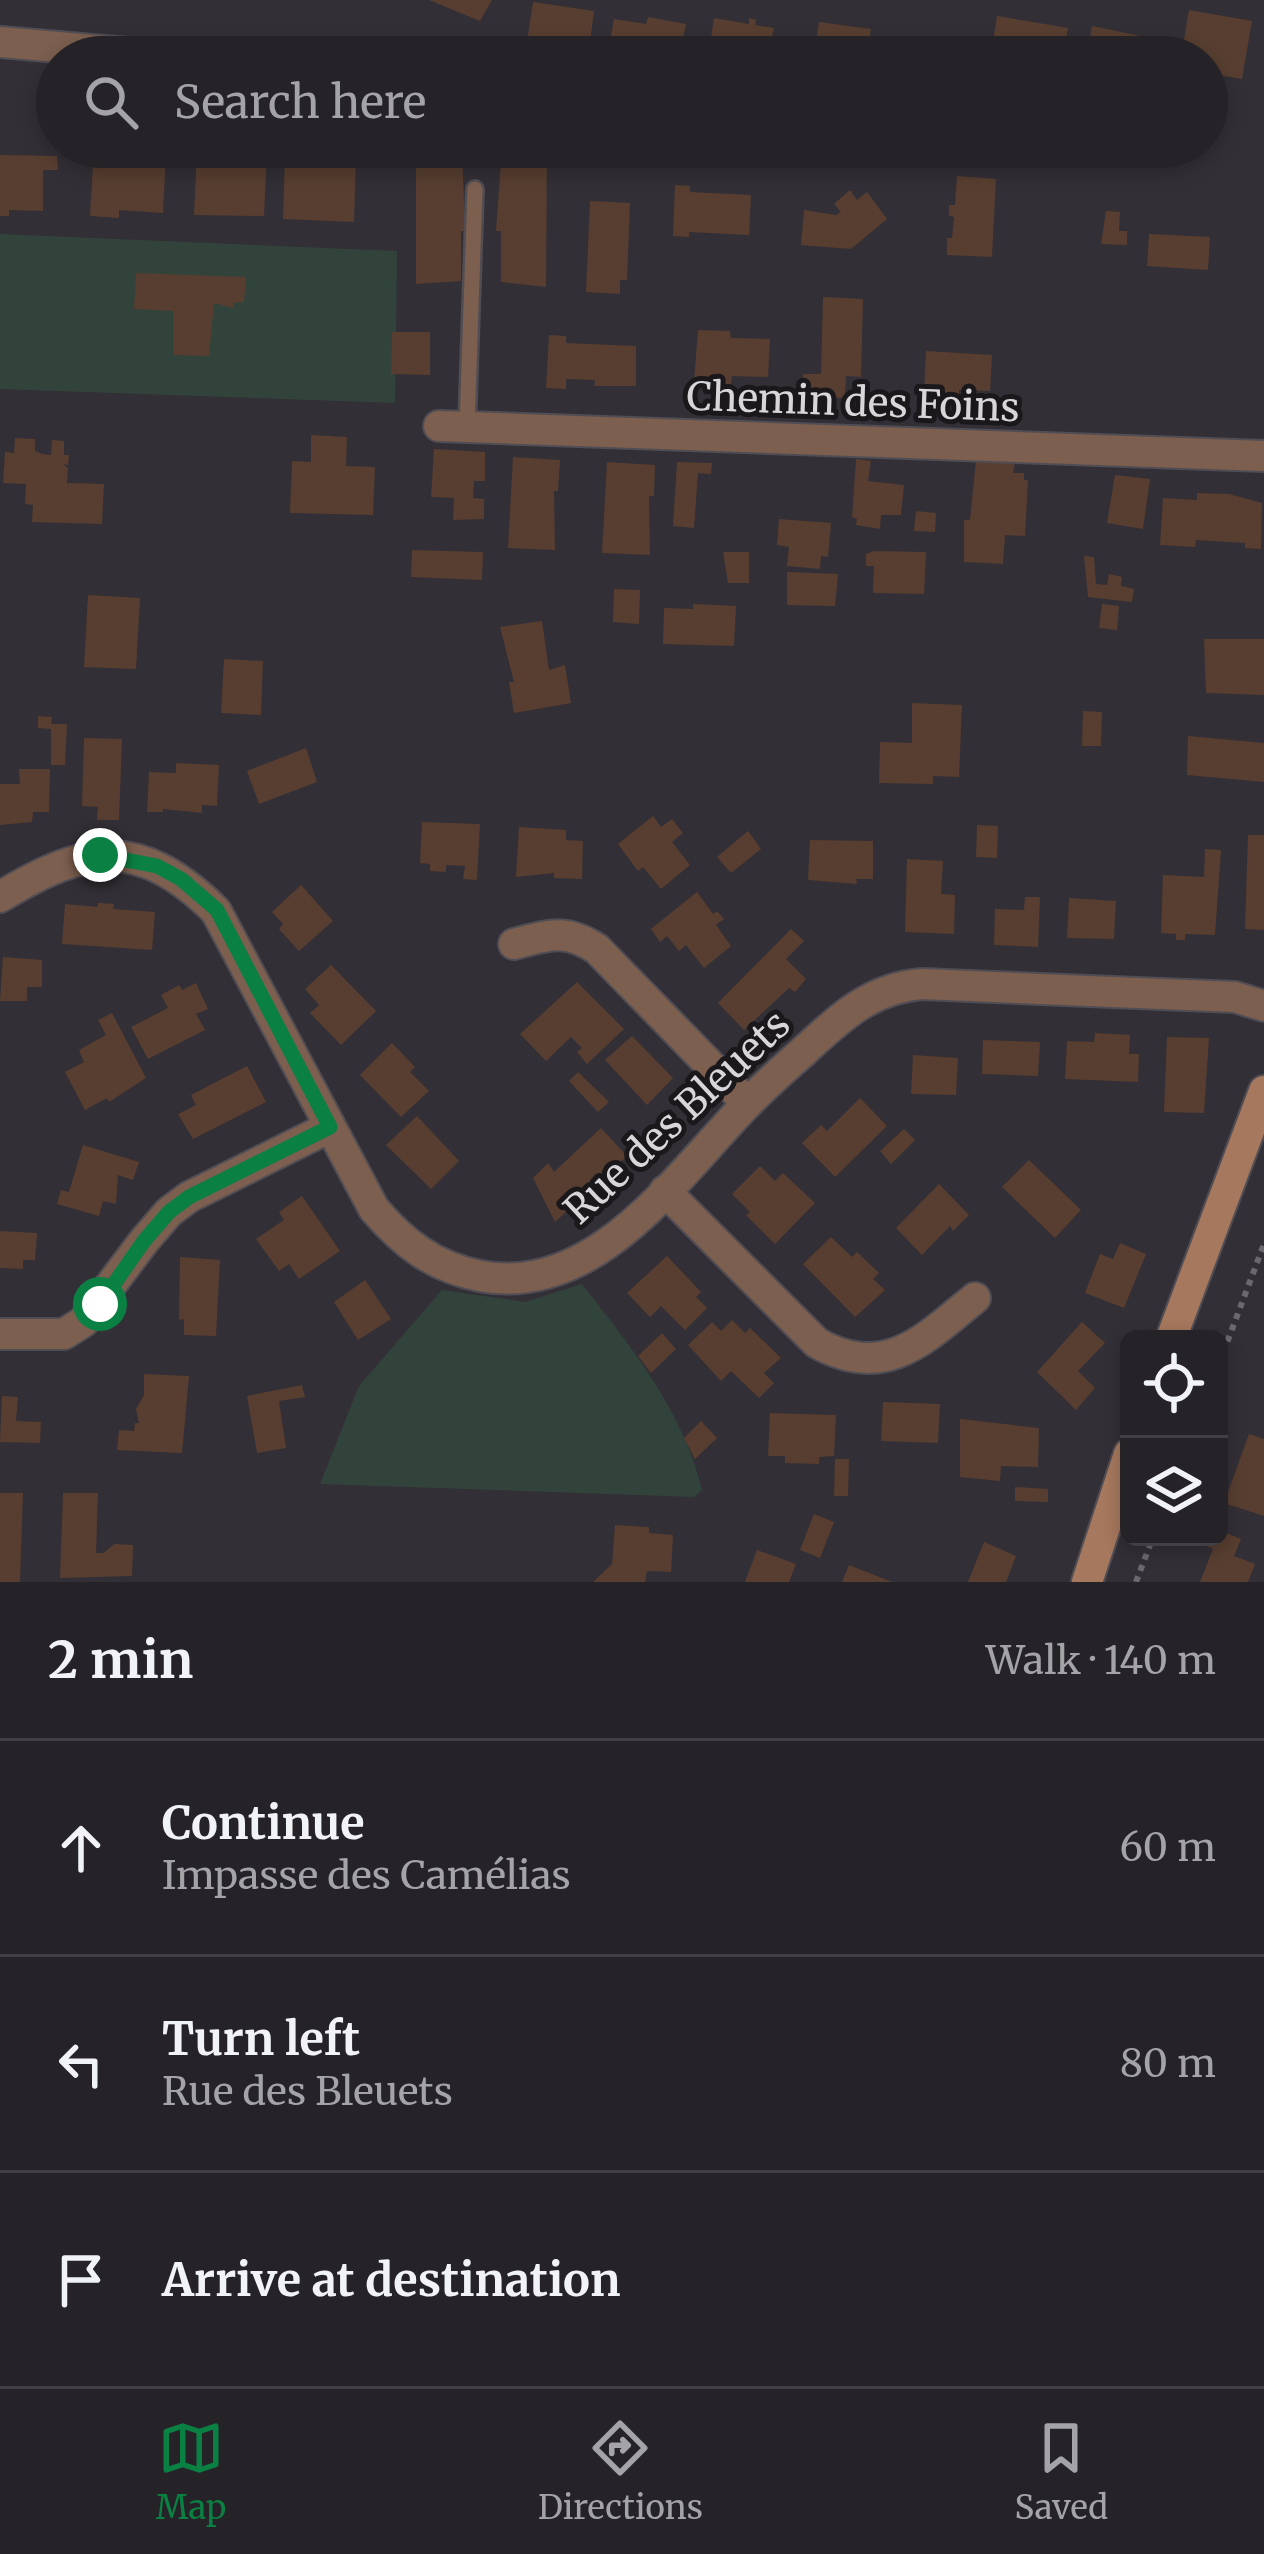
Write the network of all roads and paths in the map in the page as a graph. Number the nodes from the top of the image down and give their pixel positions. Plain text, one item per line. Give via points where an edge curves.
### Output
1 (0, 42) edge
2 (36, 45) edge
3 (475, 189) dead end
4 (453, 426) joint
5 (1264, 456) edge
6 (0, 897) edge
7 (514, 944) dead end
8 (1264, 1006) edge
9 (1264, 1091) edge
10 (747, 1103) junction
11 (330, 1127) junction
12 (665, 1191) junction
13 (1264, 1244) edge
14 (975, 1298) dead end
15 (1175, 1330) edge
16 (0, 1334) edge
17 (1228, 1340) edge
18 (1120, 1481) edge
19 (1150, 1546) edge
20 (1087, 1582) edge
21 (1136, 1582) edge

1 - 2 street
3 - 4 lane
4 - 5 street, Chemin des Foins
6 - 11 street, Rue des Bleuets via 46,869 100,855 128,857 181,879 217,910
7 - 10 street via 556,934 598,949
8 - 10 street, Rue des Bleuets via 1235,998 903,986 845,1013
9 - 15 street
10 - 12 street, Rue des Bleuets
11 - 12 street, Rue des Bleuets via 393,1232 434,1262 487,1277 514,1280 578,1262
11 - 16 street via 169,1212 83,1322 64,1334
12 - 14 street via 839,1355 886,1357 916,1347
13 - 17 path
18 - 20 street
19 - 21 path

